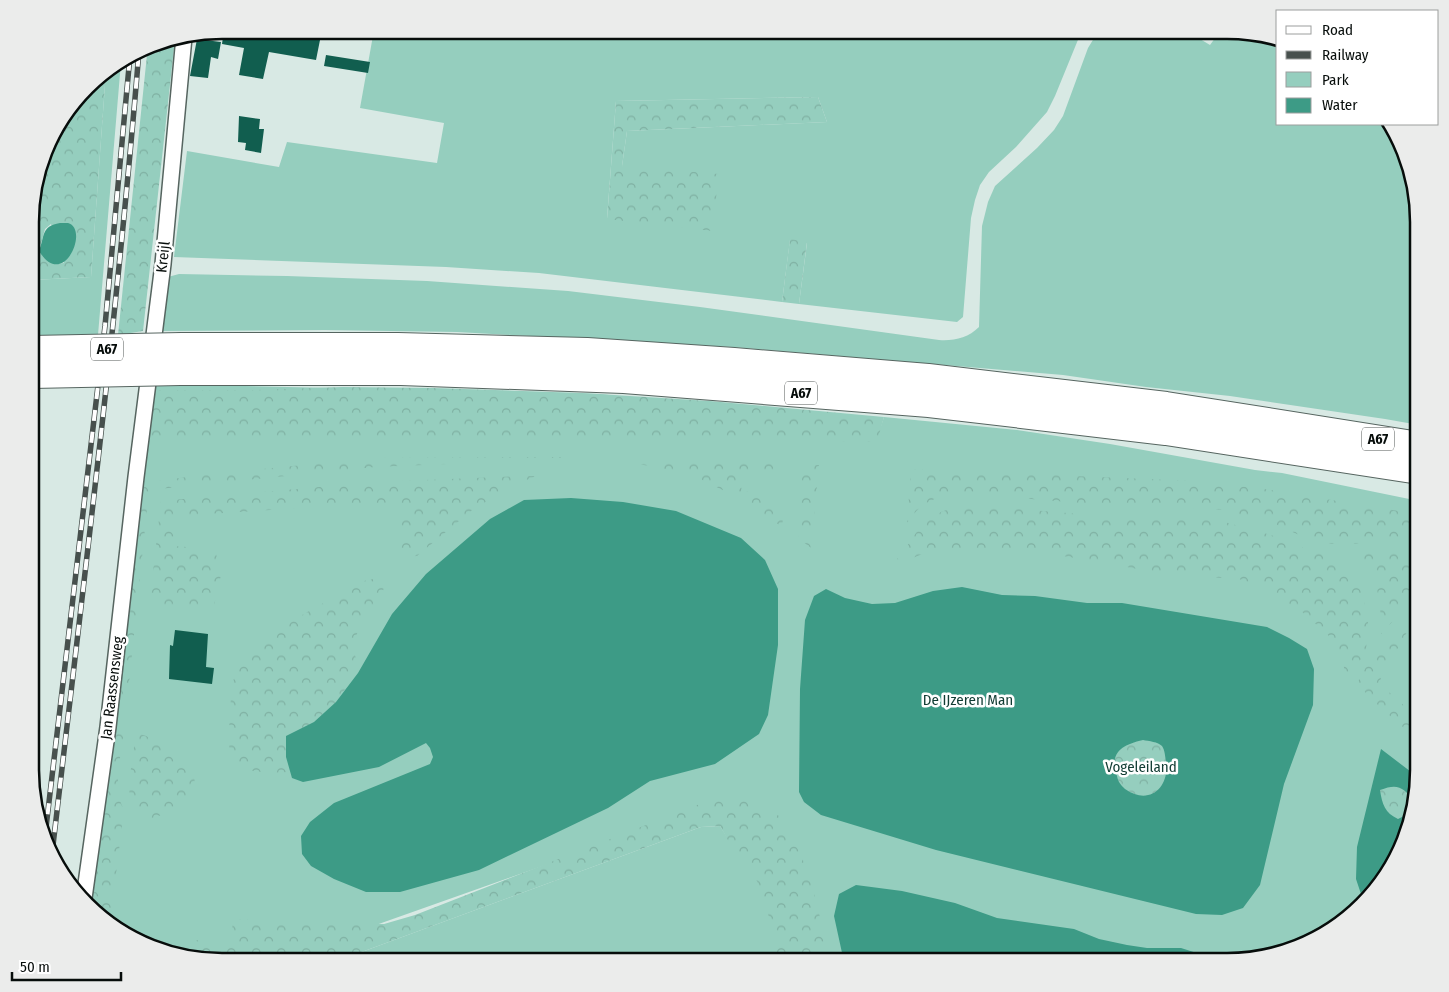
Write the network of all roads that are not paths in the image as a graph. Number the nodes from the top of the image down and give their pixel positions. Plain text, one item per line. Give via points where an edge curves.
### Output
1 (184, 43) edge
2 (39, 350) edge
3 (181, 359) junction
4 (39, 373) edge
5 (1410, 445) edge
6 (1410, 469) edge
7 (136, 477) joint
8 (85, 892) edge

1 - 7 street, Kreijl via 163,264
2 - 3 highway, A67, bridge
3 - 4 highway, A67, bridge
3 - 5 highway, A67 via 408,347 587,352 734,362 928,378 1166,406
3 - 6 highway, A67 via 624,379 929,403 1166,431
7 - 8 street, Jan Raassensweg via 108,727

